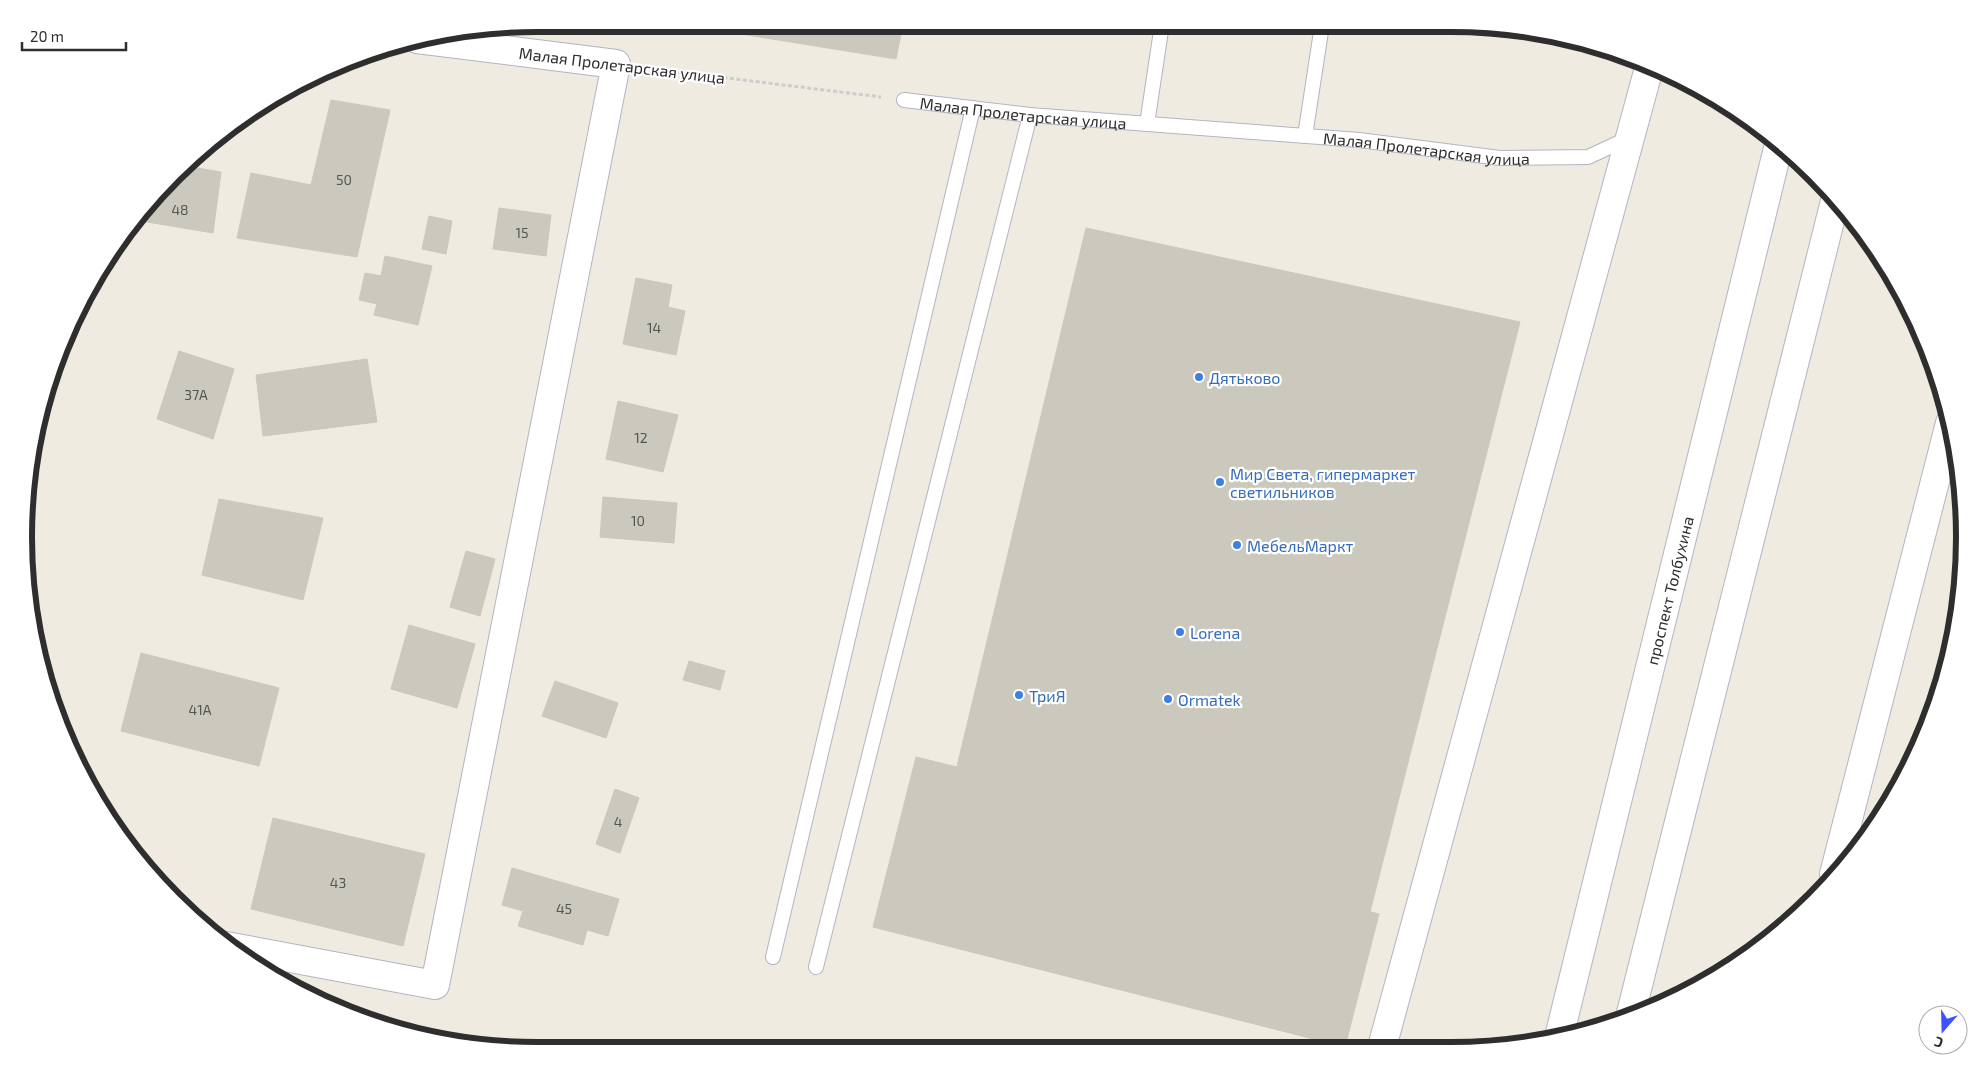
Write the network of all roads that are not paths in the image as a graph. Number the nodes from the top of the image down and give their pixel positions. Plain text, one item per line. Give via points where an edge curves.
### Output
1 (1161, 32) edge
2 (1321, 32) edge
3 (459, 39) edge
4 (489, 39) edge
5 (1648, 73) edge
6 (904, 100) road end
7 (973, 108) junction
8 (1030, 115) junction
9 (1147, 124) junction
10 (1305, 136) junction
11 (1629, 138) junction
12 (1777, 153) edge
13 (1834, 210) edge
14 (1946, 439) edge
15 (1837, 861) edge
16 (247, 950) edge
17 (773, 957) dead end
18 (816, 967) dead end
19 (1632, 1009) edge
20 (1561, 1030) edge
21 (1383, 1042) edge

1 - 9 lane
2 - 10 lane
3 - 4 street, Малая Пролетарская улица
4 - 16 street, Малая Пролетарская улица via 616,64 435,985
5 - 11 street
6 - 7 lane, Малая Пролетарская улица
7 - 8 lane, Малая Пролетарская улица
7 - 17 lane
8 - 9 lane, Малая Пролетарская улица
8 - 18 lane
9 - 10 lane, Малая Пролетарская улица
10 - 11 lane, Малая Пролетарская улица via 1500,158 1588,157
11 - 21 street
12 - 20 street, проспект Толбухина
13 - 19 street
14 - 15 street

